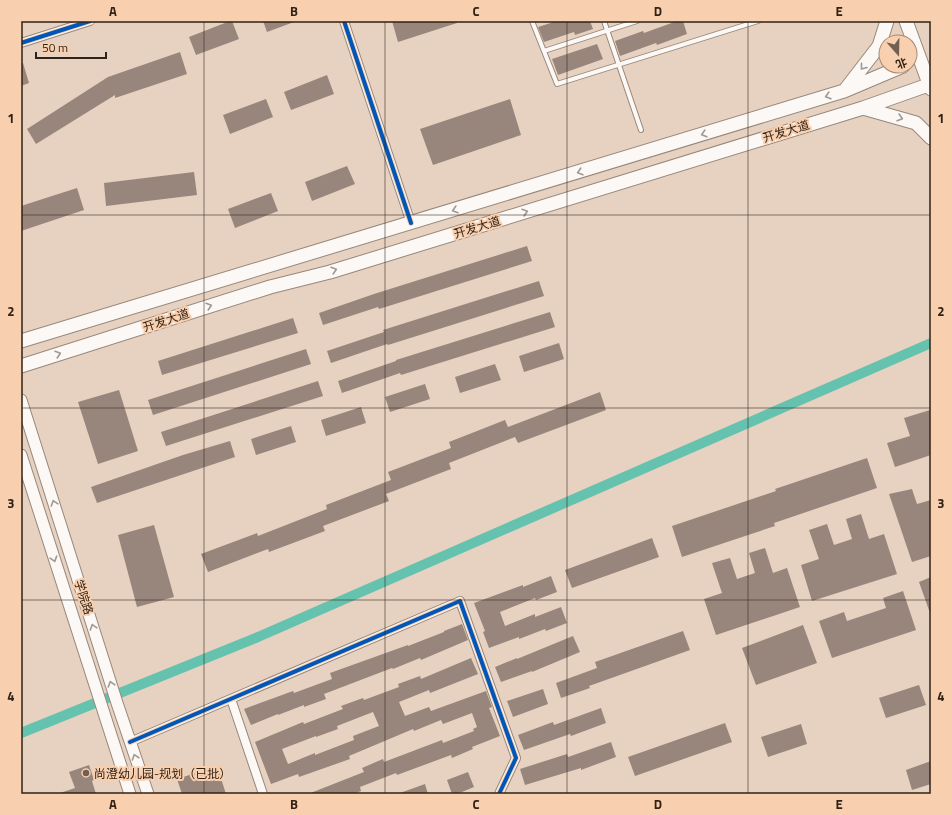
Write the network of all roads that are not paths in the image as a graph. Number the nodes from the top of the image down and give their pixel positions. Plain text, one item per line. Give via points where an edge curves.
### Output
1 (90, 21) edge
2 (344, 21) edge
3 (532, 21) edge
4 (604, 21) edge
5 (637, 21) edge
6 (758, 21) edge
7 (887, 21) edge
8 (906, 21) edge
9 (607, 31) junction
10 (21, 43) edge
11 (544, 51) junction
12 (920, 59) edge
13 (618, 64) junction
14 (885, 74) edge
15 (930, 86) edge
16 (844, 91) junction
17 (863, 108) junction
18 (641, 130) dead end
19 (931, 138) edge
20 (411, 223) junction
21 (21, 341) edge
22 (21, 366) edge
23 (21, 400) edge
24 (21, 455) edge
25 (231, 699) junction
26 (130, 742) junction
27 (130, 794) edge
28 (148, 794) edge
29 (263, 794) edge
30 (499, 794) edge

1 - 10 street
2 - 20 street
3 - 11 lane
4 - 9 lane
5 - 9 lane
6 - 13 lane
7 -> 16 main road via 879,46
8 - 12 main road
9 - 11 lane
9 - 13 lane
11 - 13 lane via 556,84
12 - 15 main road
13 - 18 lane
14 - 16 main road, 开发大道
15 - 17 main road, 开发大道
16 -> 20 main road, 开发大道
17 -> 19 main road via 916,123
22 -> 17 main road, 开发大道 via 270,287 330,272
20 - 21 main road, 开发大道
26 -> 23 main road, 学院路
24 -> 27 main road, 学院路
25 - 26 street
25 - 29 street
25 - 30 street via 460,601 516,758
28 -> 26 main road, 学院路

